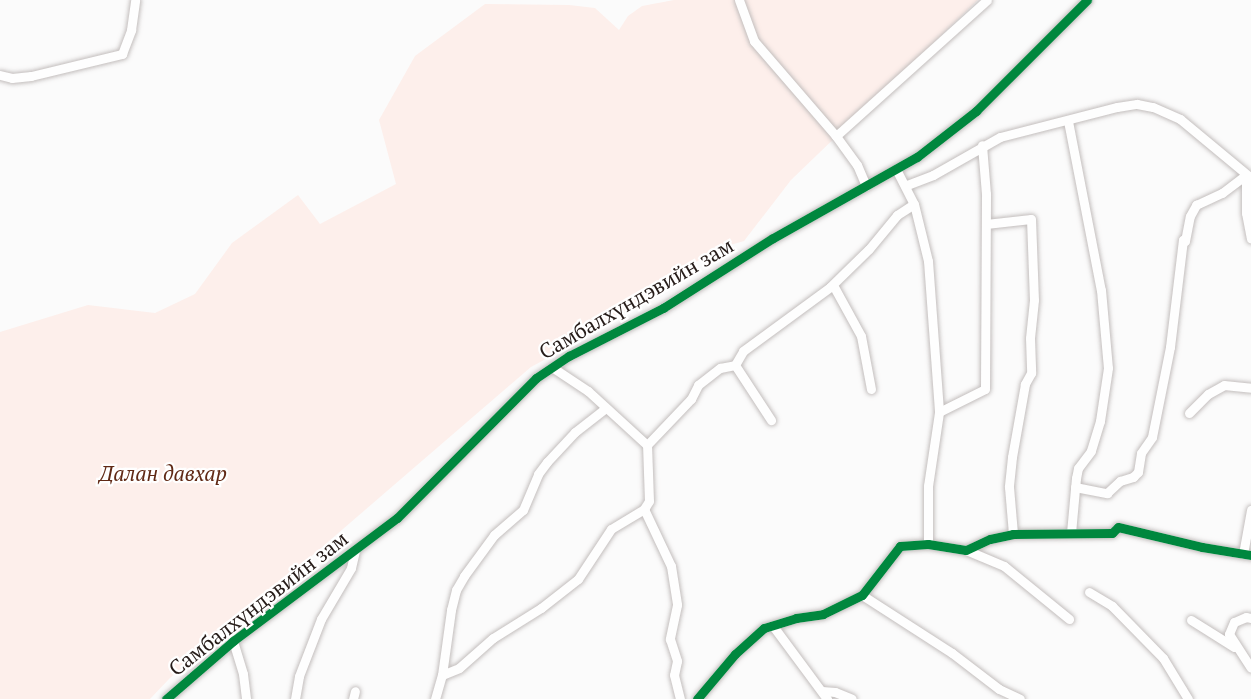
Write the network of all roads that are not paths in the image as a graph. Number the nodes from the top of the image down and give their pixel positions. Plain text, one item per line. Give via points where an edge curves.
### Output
1 (135, 0) edge
2 (739, 0) edge
3 (987, 0) edge
4 (1087, 0) edge
5 (0, 75) edge
6 (1068, 120) junction
7 (836, 136) junction
8 (982, 145) junction
9 (896, 170) junction
10 (1248, 176) edge
11 (906, 185) junction
12 (866, 186) junction
13 (914, 204) junction
14 (986, 224) junction
15 (1251, 239) edge
16 (832, 285) junction
17 (735, 365) junction
18 (552, 367) junction
19 (1251, 388) edge
20 (871, 389) dead end
21 (606, 408) junction
22 (939, 412) junction
23 (1189, 413) dead end
24 (771, 420) dead end
25 (647, 445) junction
26 (1075, 488) junction
27 (644, 509) junction
28 (1251, 510) edge
29 (1071, 533) junction
30 (1013, 534) junction
31 (928, 544) junction
32 (355, 550) junction
33 (966, 550) junction
34 (1247, 555) edge
35 (1089, 592) dead end
36 (862, 595) junction
37 (1251, 618) edge
38 (1069, 620) dead end
39 (1191, 620) dead end
40 (773, 626) junction
41 (232, 641) junction
42 (1234, 647) junction
43 (1251, 668) edge
44 (442, 675) junction
45 (824, 695) edge
46 (166, 699) edge
47 (246, 699) edge
48 (295, 699) edge
49 (435, 699) edge
50 (680, 699) edge
51 (698, 699) edge
52 (852, 699) edge
53 (1020, 699) edge
54 (1188, 699) edge

1 - 5 street via 131,30 122,54 31,76
2 - 7 street via 754,41
3 - 7 street
4 - 9 street, Самбалхүндэвийн зам via 976,111
6 - 8 street via 1016,131
6 - 10 street via 1129,104 1153,107 1191,126
6 - 26 street via 1101,290 1108,368 1100,421 1091,451 1078,468
7 - 12 street via 857,165
8 - 11 street via 933,175
8 - 14 street
9 - 11 street
9 - 12 street, Самбалхүндэвийн зам
10 - 15 street via 1246,213
10 - 26 street via 1196,205 1190,216 1152,437 1142,453 1138,472 1107,493
11 - 13 street
12 - 18 street, Самбалхүндэвийн зам via 742,257 663,308
13 - 16 street via 897,215
13 - 22 street via 926,251 933,305
14 - 22 street via 985,389
14 - 30 street via 1031,219 1034,300 1030,373 1012,457 1009,487
16 - 17 street via 743,351
16 - 20 street via 861,336
17 - 24 street
17 - 25 street via 720,368 698,385 691,399
18 - 21 street
18 - 32 street, Самбалхүндэвийн зам via 508,404 408,508
19 - 23 street via 1224,386 1208,394
21 - 25 street
21 - 44 street via 575,432 547,462 523,510 494,535 464,576 451,610
22 - 31 street via 928,486
25 - 27 street via 650,489
26 - 29 street
27 - 44 street via 611,529 578,579 493,638 459,668
27 - 50 street via 671,566 677,605 670,639 677,661 674,675
28 - 34 street
29 - 30 street
29 - 34 street via 1112,532 1118,527
30 - 33 street
31 - 33 street
31 - 36 street via 900,546
32 - 41 street, Самбалхүндэвийн зам
32 - 48 street via 348,574 321,619 299,676
33 - 38 street via 1004,567
35 - 54 street via 1112,606 1163,658
36 - 40 street via 823,614
36 - 53 street via 952,653 999,689
37 - 42 street via 1234,622 1229,634
39 - 42 street
40 - 45 street
40 - 51 street via 764,628 735,654
41 - 46 street, Самбалхүндэвийн зам
41 - 47 street
42 - 43 street
44 - 49 street
45 - 52 street via 835,692

